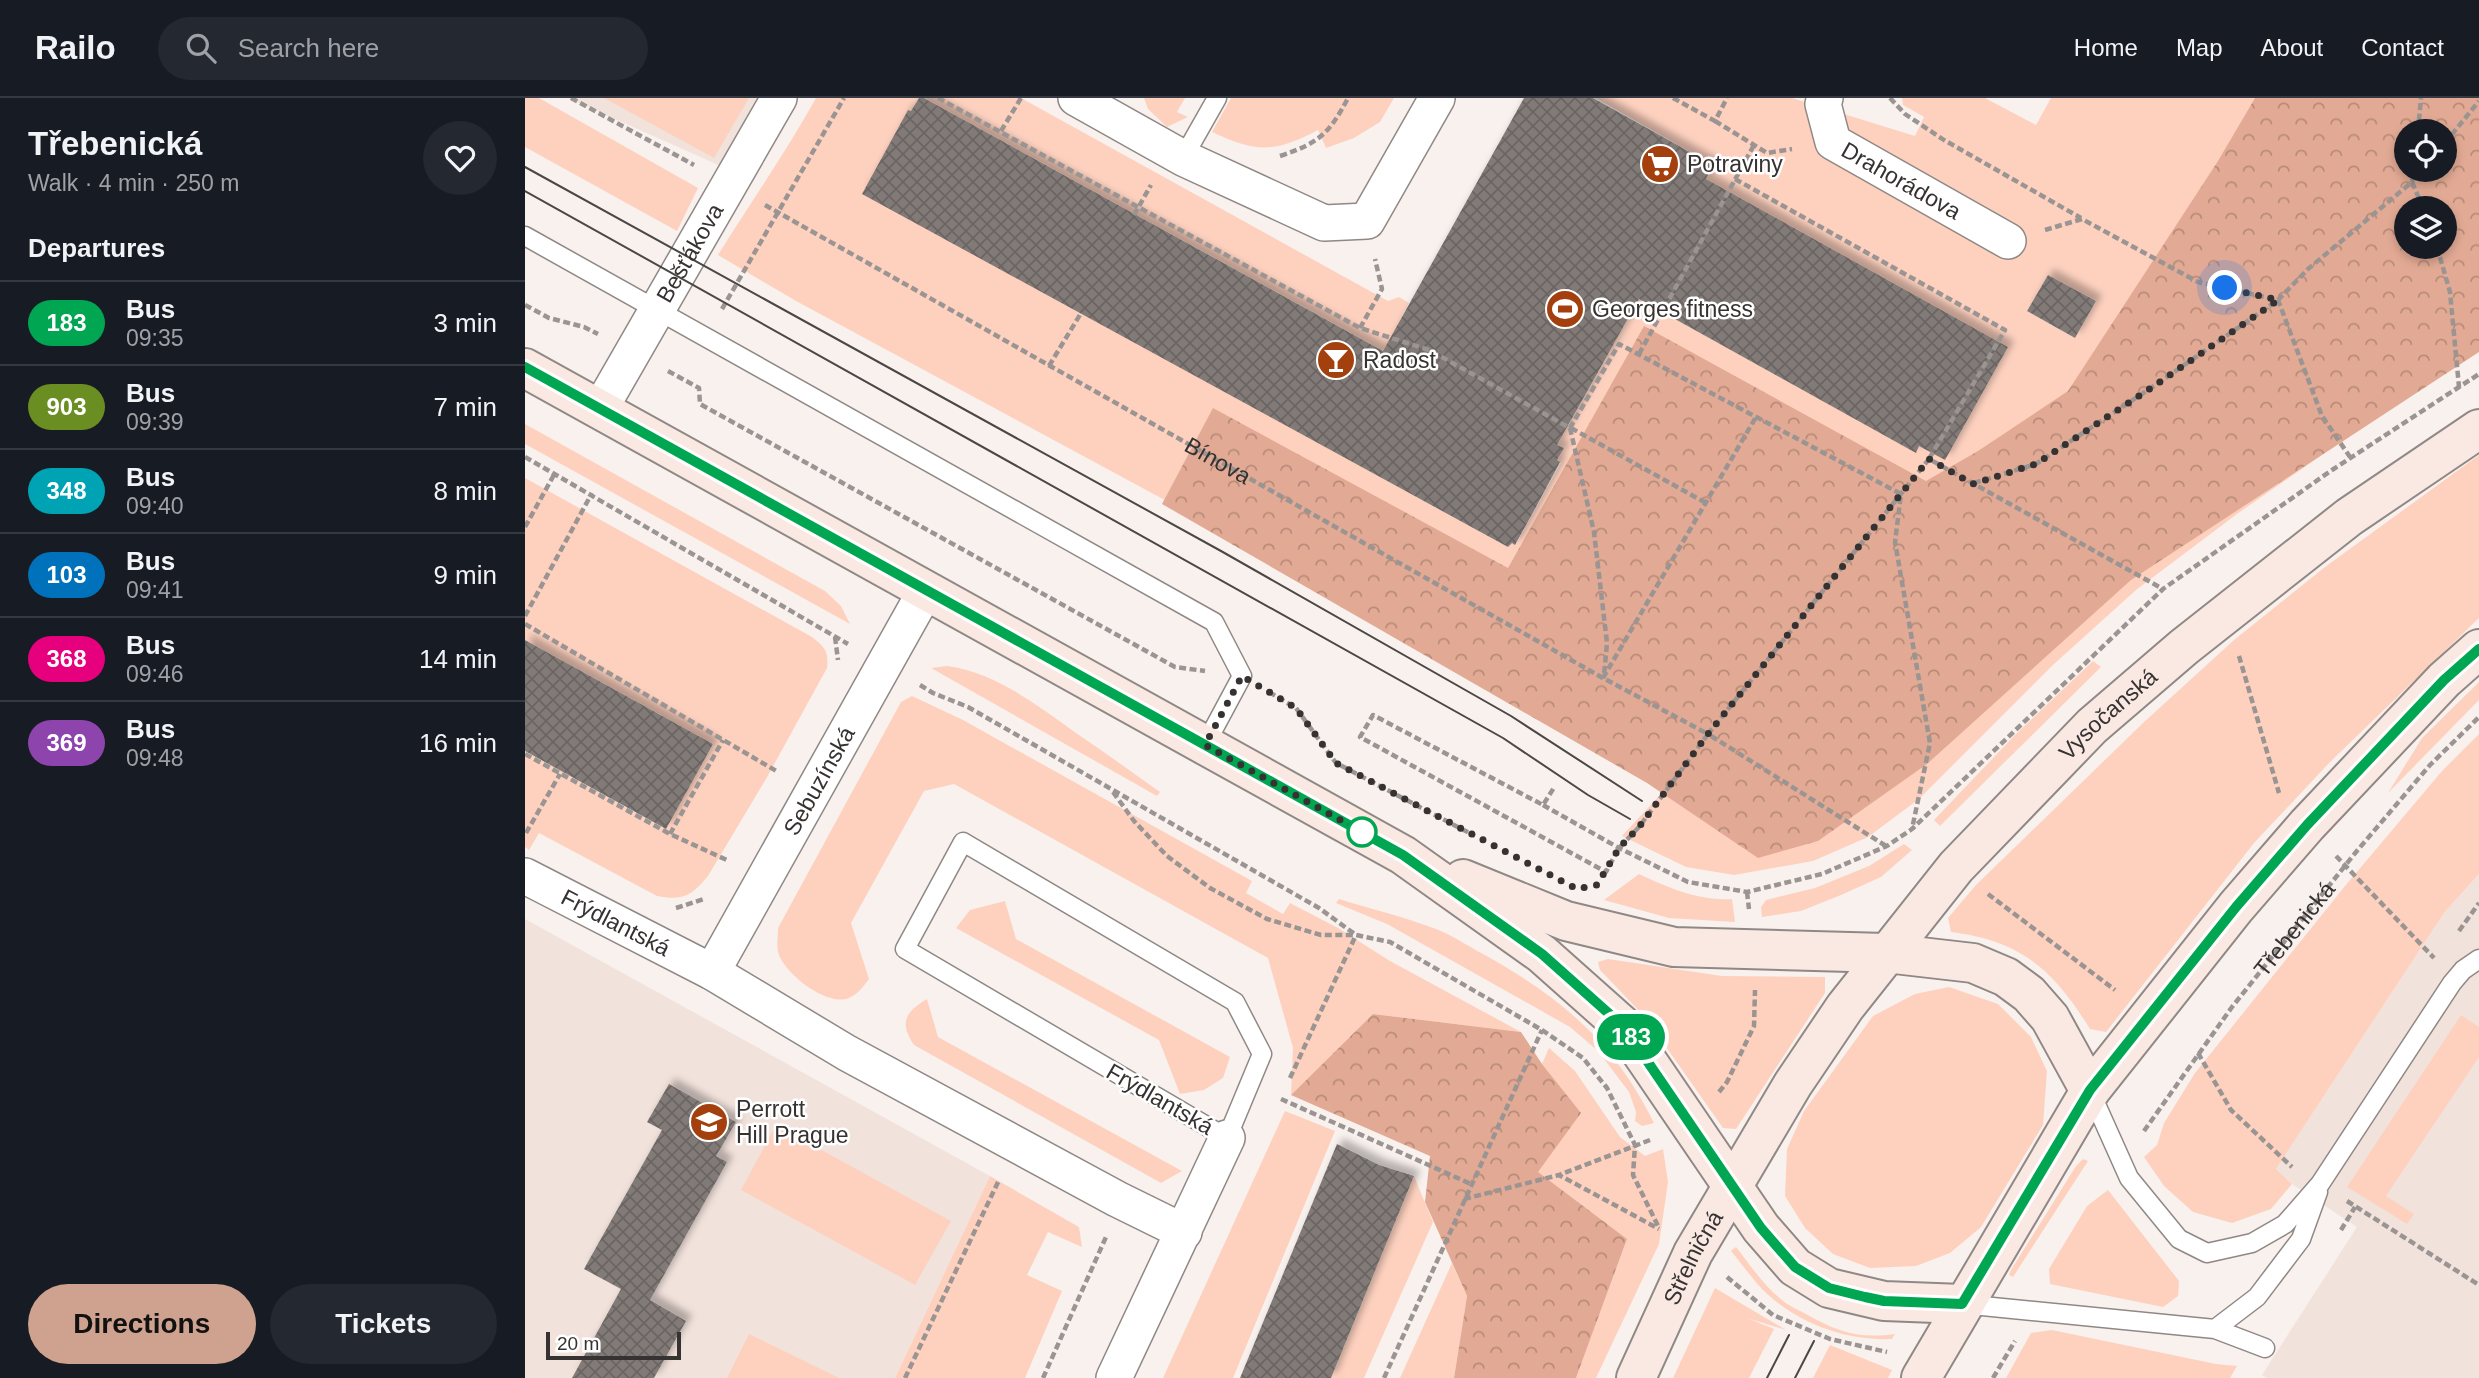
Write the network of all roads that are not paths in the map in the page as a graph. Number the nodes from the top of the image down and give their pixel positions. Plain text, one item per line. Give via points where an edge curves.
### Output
1 (779, 98) edge
2 (1217, 98) edge
3 (1437, 98) edge
4 (1825, 98) edge
5 (1095, 103) edge
6 (1183, 158) junction
7 (525, 236) edge
8 (2008, 241) road end
9 (658, 309) junction
10 (525, 368) edge
11 (600, 409) junction
12 (2479, 429) edge
13 (926, 590) junction
14 (2479, 649) edge
15 (1205, 745) junction
16 (1403, 855) junction
17 (525, 876) edge
18 (1886, 953) junction
19 (2479, 959) edge
20 (712, 972) junction
21 (1802, 1069) joint
22 (2090, 1090) junction
23 (1227, 1138) junction
24 (2320, 1185) junction
25 (1732, 1186) junction
26 (1184, 1232) junction
27 (1962, 1304) junction
28 (2215, 1329) junction
29 (2265, 1348) dead end
30 (1114, 1378) edge
31 (1636, 1378) edge
32 (1921, 1378) edge

1 - 9 street, Bešťákova
2 - 6 lane
3 - 6 street via 1367,221 1324,223
4 - 8 street, Drahorádova via 1833,142
5 - 6 street
7 - 9 lane
9 - 11 street, Bešťákova
9 - 15 lane via 1214,622 1242,676
10 - 11 main road
11 - 13 main road
12 - 18 main road, Vysočanská via 2322,538 2092,726 1963,859
13 - 15 main road
13 - 20 street, Sebuzínská
14 - 22 main road via 2307,825
15 - 16 main road
16 - 18 main road via 1566,921 1674,947
16 - 25 main road via 1542,954 1624,1027
17 - 20 street, Frýdlantská
18 - 21 main road, Vysočanská
18 - 22 main road via 1973,963 2006,977 2050,1018
19 - 24 lane via 2452,983
20 - 26 street, Frýdlantská via 847,1053
21 - 25 main road, Střelničná
22 - 24 lane via 2129,1178 2179,1239 2207,1252 2252,1243 2285,1224
22 - 27 main road
23 - 23 lane, Frýdlantská via 905,949 963,842 1235,1002 1262,1055
23 - 26 street
24 - 28 lane via 2301,1239 2257,1297
25 - 27 main road via 1795,1267 1829,1288 1884,1301
25 - 31 main road, Střelničná via 1693,1253
26 - 30 street
27 - 28 lane
27 - 32 main road
28 - 29 lane

